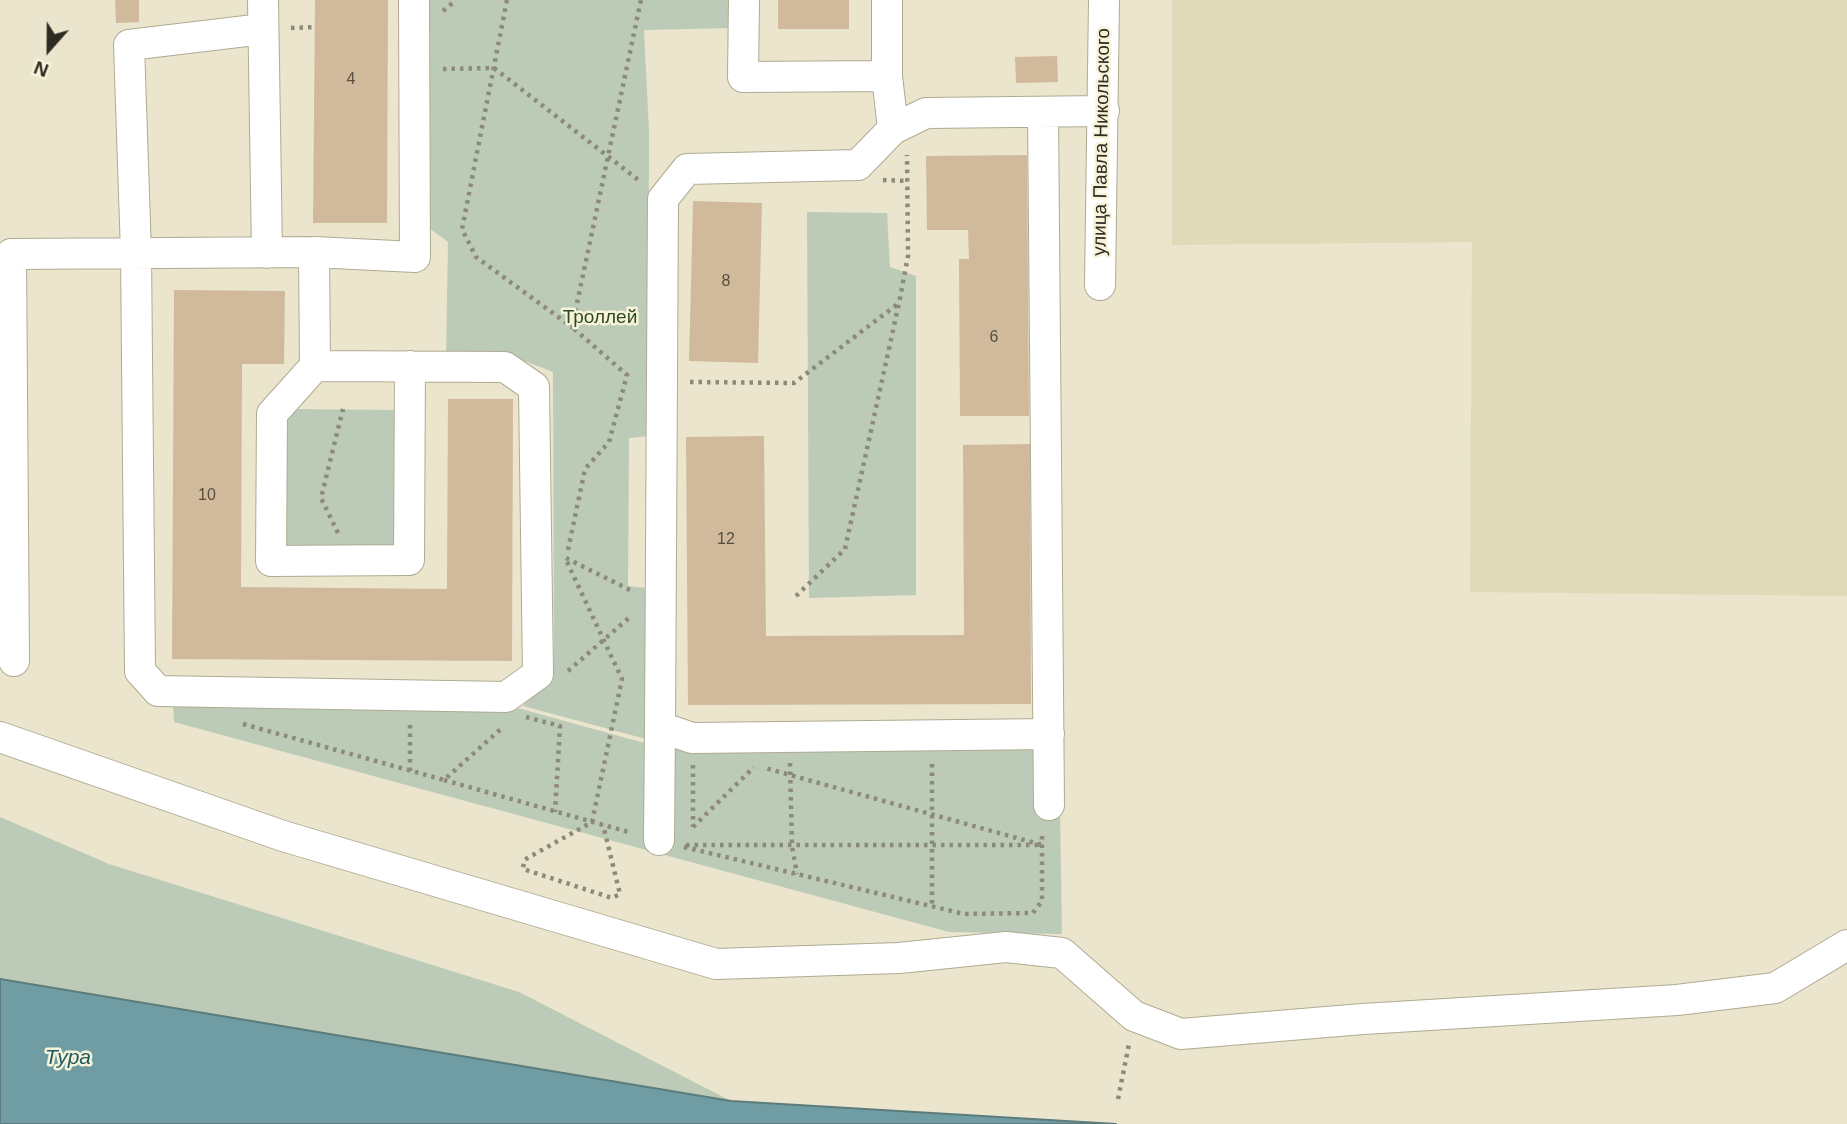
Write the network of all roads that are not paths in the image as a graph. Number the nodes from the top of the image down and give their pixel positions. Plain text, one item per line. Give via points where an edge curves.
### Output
1 (414, 0) edge
2 (744, 0) edge
3 (887, 0) edge
4 (1104, 0) edge
5 (276, 24) edge
6 (887, 76) junction
7 (1104, 111) junction
8 (1044, 112) junction
9 (900, 137) junction
10 (314, 252) junction
11 (136, 253) junction
12 (267, 253) junction
13 (1100, 285) dead end
14 (315, 366) junction
15 (410, 366) junction
16 (7, 475) edge
17 (14, 661) dead end
18 (660, 727) junction
19 (1049, 734) junction
20 (0, 737) edge
21 (1045, 818) road end
22 (667, 843) road end
23 (1847, 945) edge

1 - 10 street via 415,257
2 - 6 street via 743,77
3 - 6 street
4 - 7 street, улица Павла Никольского
5 - 11 street via 129,45
5 - 12 street
6 - 9 street
7 - 8 street
7 - 13 street, улица Павла Никольского
8 - 9 street via 926,114
8 - 19 street
9 - 18 street via 858,165 687,169 663,199
10 - 12 street
10 - 14 street
11 - 12 street
11 - 15 street via 140,671 158,691 506,697 538,674 534,387 505,367
11 - 16 street via 11,254
14 - 15 street
14 - 15 street via 272,414 271,561 410,559
16 - 17 street
18 - 19 street via 692,738
18 - 22 street
19 - 21 street
20 - 23 street via 283,836 716,964 899,958 1006,947 1062,953 1134,1016 1181,1034 1677,1000 1774,988

